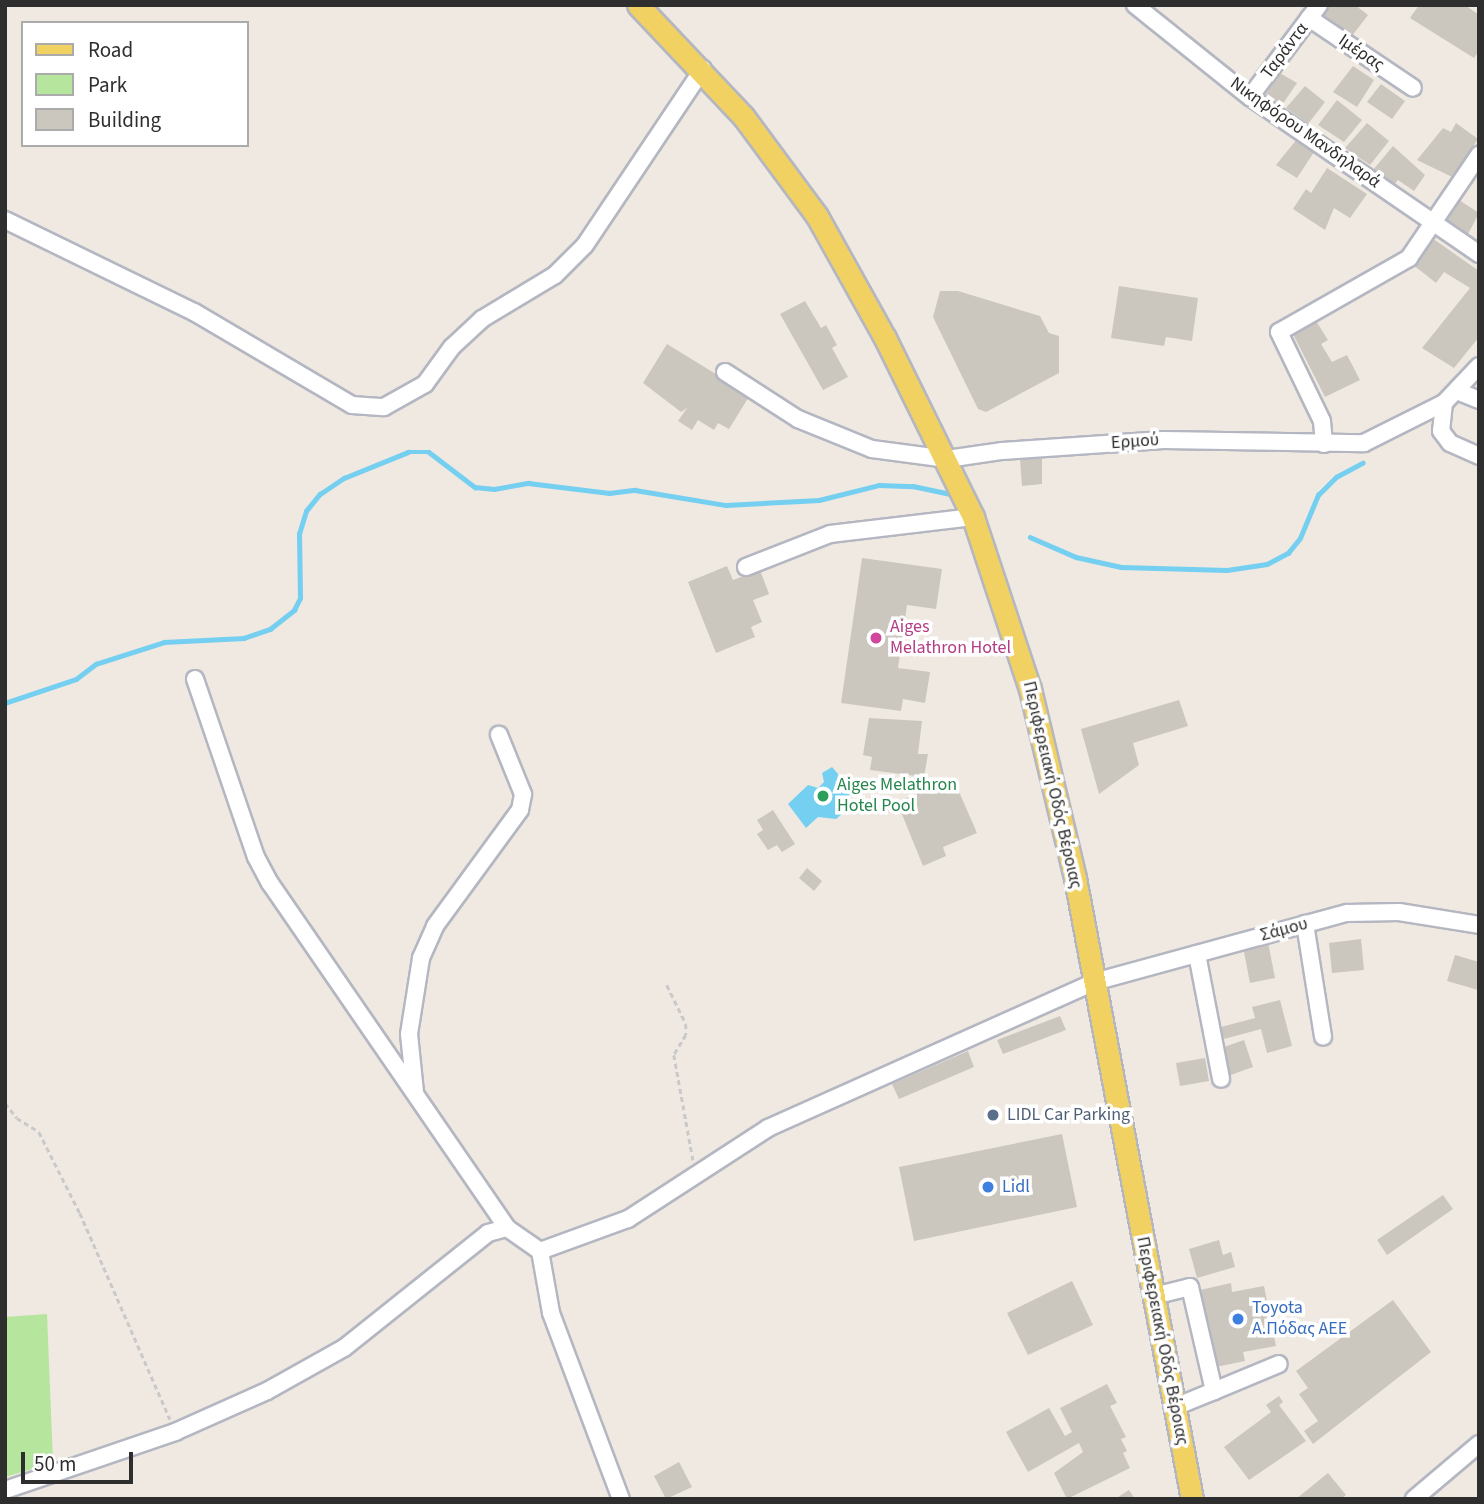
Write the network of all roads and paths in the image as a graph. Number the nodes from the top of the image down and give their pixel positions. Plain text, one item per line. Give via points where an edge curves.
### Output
1 (638, 5) edge
2 (1135, 5) edge
3 (1314, 12) edge
4 (703, 69) junction
5 (1413, 88) dead end
6 (1251, 97) junction
7 (1479, 155) edge
8 (5, 220) edge
9 (1433, 223) junction
10 (1479, 254) edge
11 (1479, 366) edge
12 (725, 372) dead end
13 (1457, 391) junction
14 (1479, 400) edge
15 (1444, 403) junction
16 (1324, 444) junction
17 (1479, 456) edge
18 (947, 459) junction
19 (973, 517) junction
20 (746, 567) dead end
21 (195, 679) dead end
22 (499, 735) dead end
23 (1305, 925) junction
24 (1479, 925) edge
25 (1197, 954) junction
26 (1094, 982) junction
27 (667, 985) dead end
28 (1323, 1037) dead end
29 (1222, 1079) dead end
30 (415, 1094) junction
31 (5, 1104) edge
32 (696, 1174) junction
33 (507, 1228) junction
34 (540, 1251) junction
35 (1153, 1296) junction
36 (1279, 1364) dead end
37 (1214, 1391) junction
38 (1175, 1407) junction
39 (175, 1432) junction
40 (1479, 1444) edge
41 (5, 1490) edge
42 (621, 1499) edge
43 (1192, 1499) edge
44 (1414, 1499) edge

1 - 4 main road, Περιφερειακή Οδός Βέροιας
2 - 6 street, Νικηφόρου Μανδηλαρά
3 - 5 street, Ιμέρας
3 - 6 street, Ταράντα
4 - 8 street via 585,245 555,275 482,319 452,347 425,384 384,407 352,405 194,312
4 - 18 main road, Περιφερειακή Οδός Βέροιας via 817,216
6 - 9 street, Νικηφόρου Μανδηλαρά
7 - 9 street
9 - 10 street, Νικηφόρου Μανδηλαρά
9 - 16 street via 1409,258 1279,332 1322,421
11 - 13 street, Ερμού
12 - 18 street, Ερμού via 798,419 872,449
13 - 14 street
13 - 15 street, Ερμού
15 - 16 street, Ερμού via 1364,443
15 - 17 street via 1441,431 1450,443
16 - 18 street, Ερμού via 1245,437 1164,440
18 - 19 main road, Περιφερειακή Οδός Βέροιας
19 - 20 street via 830,534
19 - 26 main road, Περιφερειακή Οδός Βέροιας via 1030,688 1075,878
21 - 30 street via 256,857 331,978
22 - 30 street via 523,794 520,810 435,926 421,958 409,1034
23 - 24 street, Σάμου via 1347,913 1399,912
23 - 25 street, Σάμου
23 - 28 street
25 - 26 street, Σάμου
25 - 29 street
26 - 32 street, Σάμου via 768,1128
26 - 35 main road, Περιφερειακή Οδός Βέροιας
27 - 32 path via 686,1024 686,1035 674,1055
30 - 33 street
31 - 39 path via 39,1132 80,1213
32 - 34 street, Σάμου via 628,1219
33 - 34 street
33 - 39 street via 488,1233 344,1348 267,1391
34 - 42 street via 551,1313
35 - 37 street via 1190,1287
35 - 38 main road, Περιφερειακή Οδός Βέροιας
36 - 37 street
37 - 38 street
38 - 43 main road, Περιφερειακή Οδός Βέροιας
39 - 41 street
40 - 44 street

